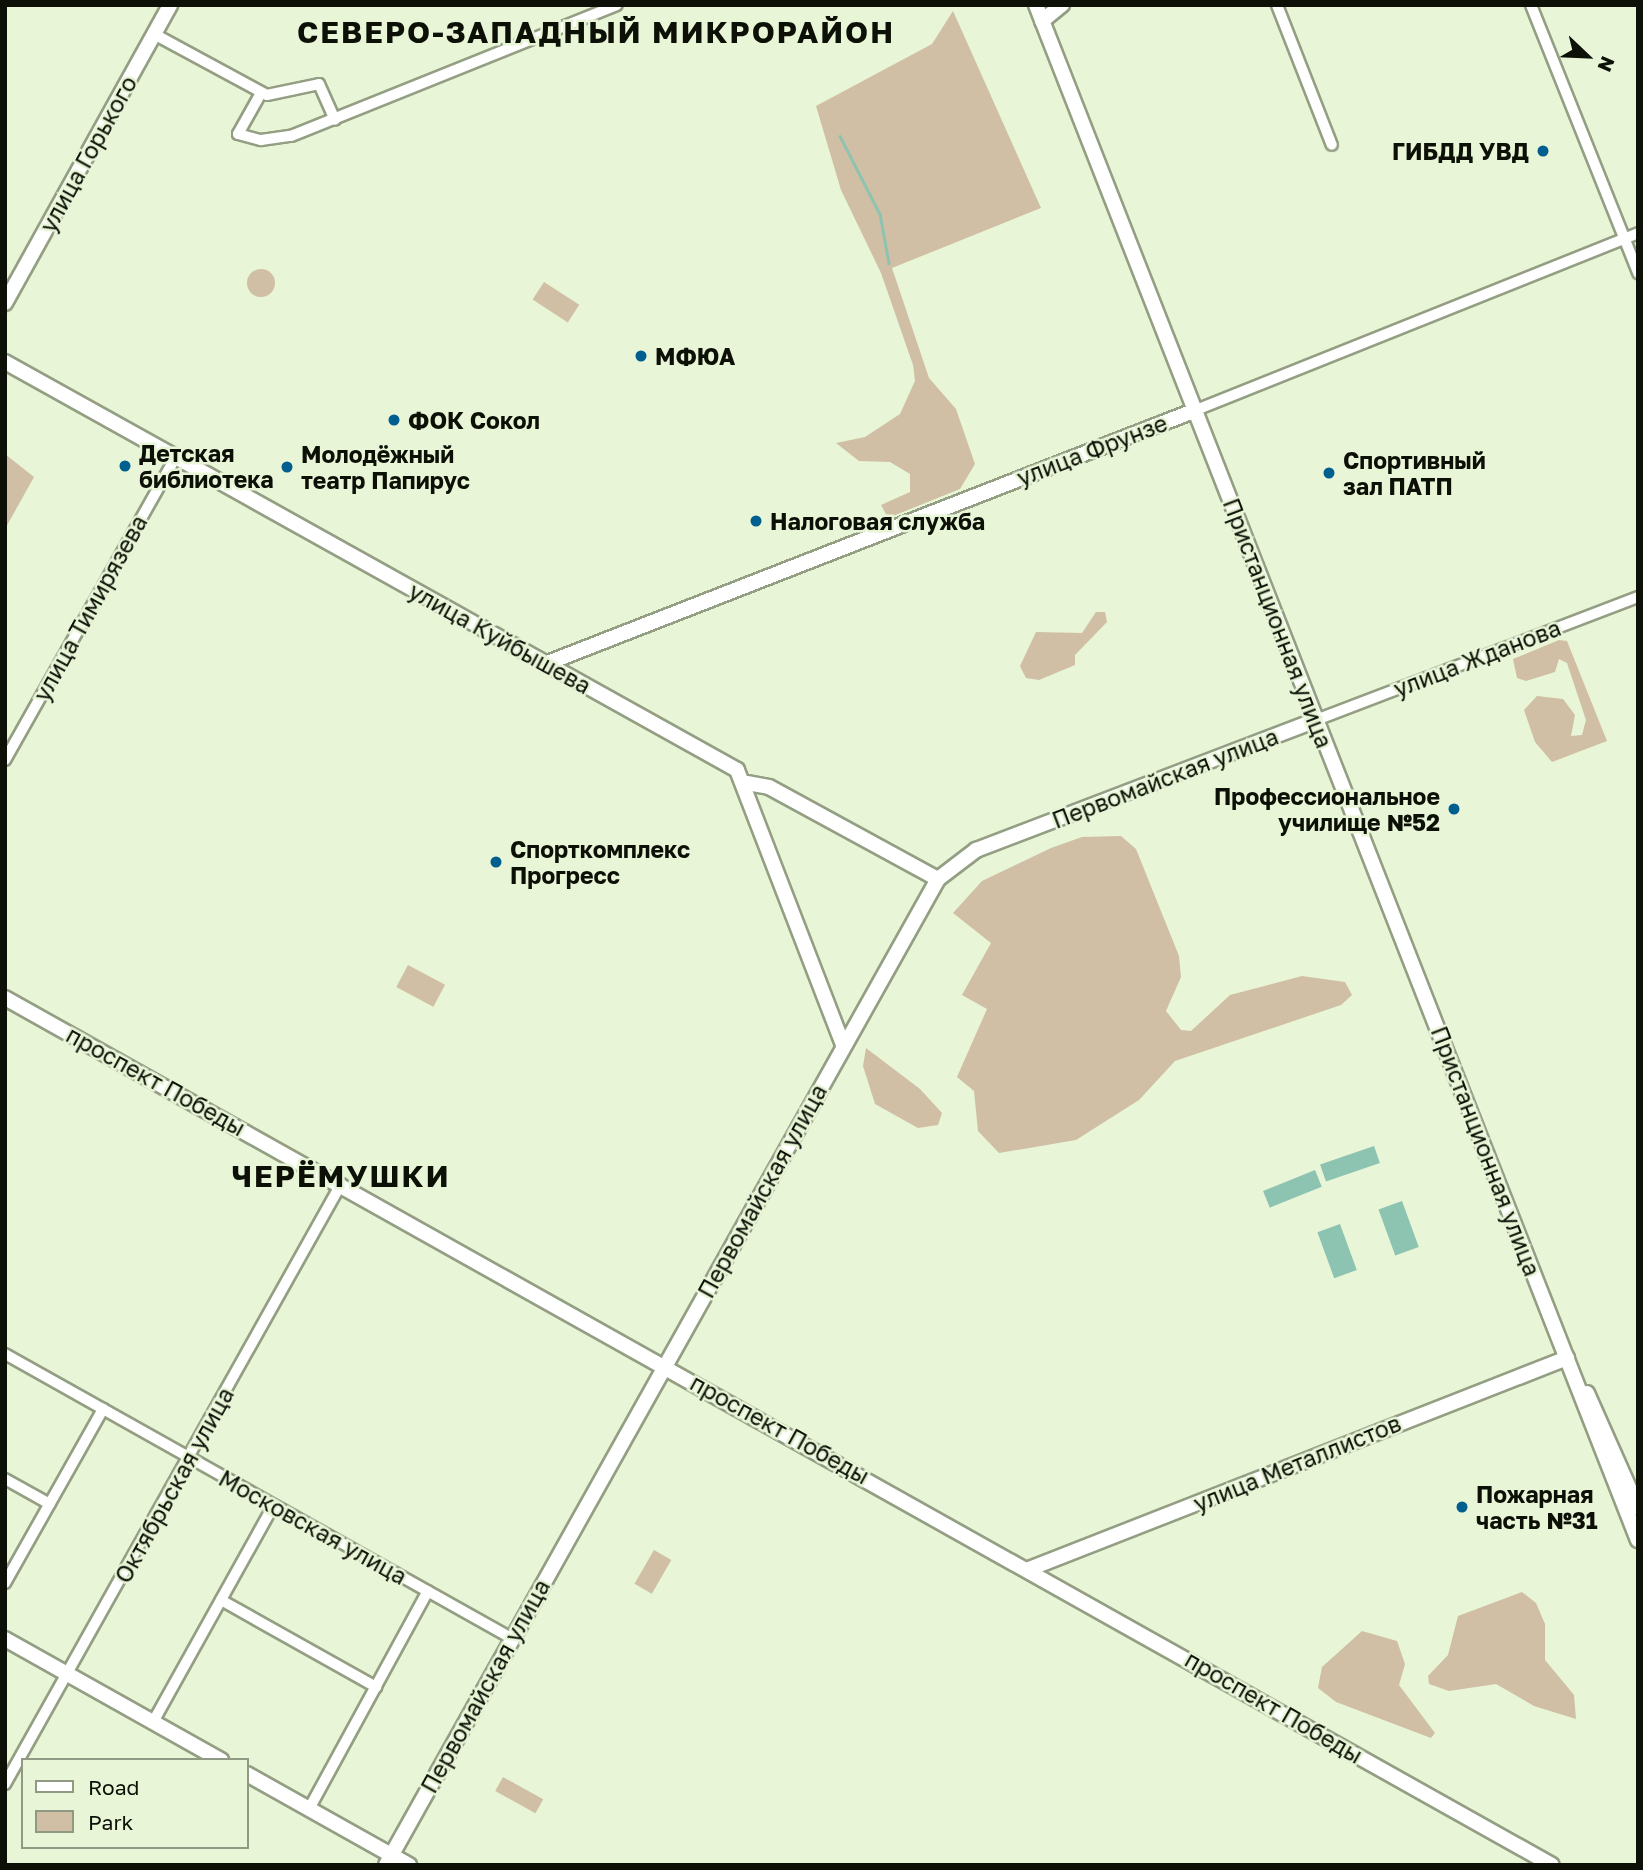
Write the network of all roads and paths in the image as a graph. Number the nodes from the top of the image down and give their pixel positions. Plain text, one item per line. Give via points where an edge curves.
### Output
1 (170, 5) edge
2 (617, 5) edge
3 (1036, 5) edge
4 (1062, 5) edge
5 (1277, 5) edge
6 (1531, 5) edge
7 (1042, 20) junction
8 (153, 34) junction
9 (261, 93) junction
10 (335, 120) junction
11 (1332, 145) dead end
12 (1638, 233) edge
13 (1625, 238) junction
14 (1638, 274) edge
15 (5, 303) edge
16 (5, 362) edge
17 (1196, 410) junction
18 (176, 456) junction
19 (1638, 597) edge
20 (545, 664) junction
21 (1316, 720) junction
22 (5, 760) edge
23 (747, 783) junction
24 (938, 879) junction
25 (5, 998) edge
26 (843, 1044) junction
27 (341, 1184) junction
28 (5, 1354) edge
29 (1567, 1358) junction
30 (665, 1364) junction
31 (103, 1409) junction
32 (190, 1457) junction
33 (5, 1479) edge
34 (50, 1504) junction
35 (274, 1505) junction
36 (1638, 1508) edge
37 (1636, 1539) edge
38 (1029, 1569) junction
39 (5, 1583) edge
40 (428, 1591) junction
41 (221, 1600) junction
42 (511, 1638) junction
43 (5, 1639) edge
44 (68, 1674) junction
45 (376, 1687) junction
46 (153, 1721) junction
47 (218, 1758) edge
48 (248, 1775) edge
49 (5, 1784) edge
50 (309, 1809) junction
51 (389, 1860) edge
52 (409, 1865) edge
53 (1552, 1865) edge

1 - 8 main road, улица Горького
2 - 10 street
3 - 7 main road, Пристанционная улица
4 - 7 main road
5 - 11 street
6 - 13 street
7 - 17 main road, Пристанционная улица
8 - 9 street
8 - 15 main road, улица Горького
9 - 10 street via 282,96 319,84
9 - 10 street via 238,134 281,139
12 - 13 street, улица Фрунзе
13 - 14 street
13 - 17 street, улица Фрунзе
16 - 18 main road, улица Куйбышева
17 - 20 main road, улица Фрунзе
17 - 21 main road, Пристанционная улица
18 - 20 main road, улица Куйбышева
18 - 22 street, улица Тимирязева
19 - 21 street, улица Жданова
20 - 23 main road, улица Куйбышева via 730,766
21 - 24 main road, Первомайская улица via 976,849
21 - 29 main road, Пристанционная улица
23 - 24 main road via 769,788
23 - 26 main road, улица Куйбышева
24 - 26 main road, Первомайская улица
25 - 27 main road, проспект Победы
26 - 30 main road, Первомайская улица
27 - 30 main road, проспект Победы
27 - 32 street, Октябрьская улица
28 - 31 street, Московская улица
29 - 36 main road, Пристанционная улица
29 - 37 main road, Пристанционная улица
29 - 38 main road, улица Металлистов
30 - 38 main road, проспект Победы
30 - 42 main road, Первомайская улица
31 - 32 street, Московская улица
31 - 34 street
32 - 35 street, Московская улица
32 - 44 street, Октябрьская улица
33 - 34 street
34 - 39 street
35 - 40 street, Московская улица
35 - 41 street
38 - 53 main road, проспект Победы
40 - 42 street, Московская улица
40 - 45 street
41 - 45 street
41 - 46 street
42 - 51 main road, Первомайская улица
43 - 44 main road
44 - 46 main road
44 - 49 street, Октябрьская улица
45 - 50 street
46 - 47 main road
48 - 50 main road
50 - 51 main road
51 - 52 main road

